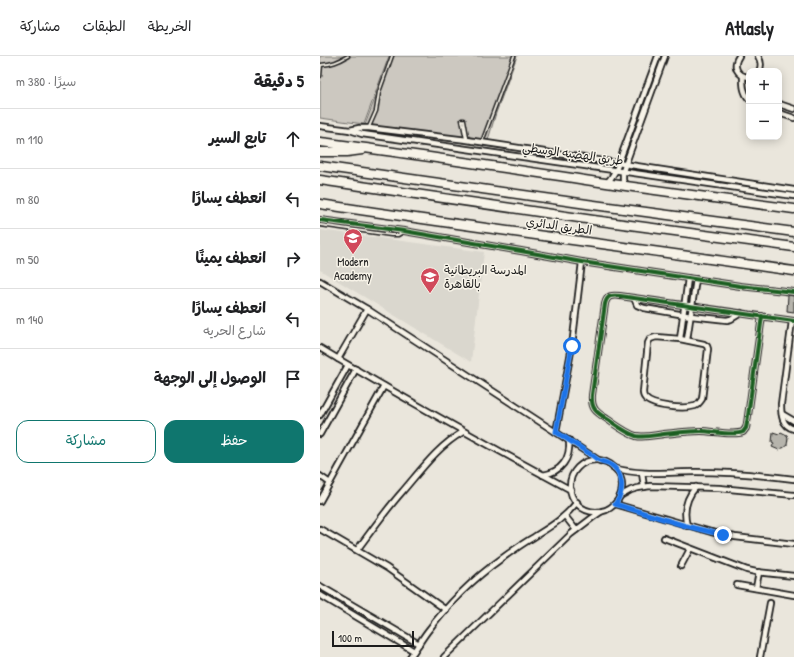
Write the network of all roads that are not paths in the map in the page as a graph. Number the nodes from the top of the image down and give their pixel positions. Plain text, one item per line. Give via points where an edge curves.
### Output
1 (348, 56) edge
2 (392, 56) edge
3 (514, 56) edge
4 (658, 56) edge
5 (665, 56) edge
6 (739, 56) edge
7 (758, 56) edge
8 (763, 56) edge
9 (761, 62) junction
10 (321, 65) edge
11 (760, 68) edge
12 (320, 76) edge
13 (743, 76) junction
14 (746, 76) edge
15 (746, 96) edge
16 (782, 105) edge
17 (794, 109) edge
18 (782, 114) edge
19 (794, 118) edge
20 (463, 120) dead end
21 (320, 126) edge
22 (369, 128) junction
23 (350, 130) junction
24 (467, 140) junction
25 (320, 142) edge
26 (482, 142) junction
27 (377, 149) junction
28 (465, 149) junction
29 (320, 152) edge
30 (618, 163) junction
31 (626, 164) junction
32 (320, 166) edge
33 (616, 170) junction
34 (623, 171) junction
35 (320, 180) edge
36 (607, 182) junction
37 (625, 186) junction
38 (794, 190) edge
39 (794, 196) edge
40 (320, 204) edge
41 (794, 209) edge
42 (320, 220) edge
43 (330, 221) junction
44 (320, 225) edge
45 (358, 225) junction
46 (330, 227) junction
47 (358, 231) junction
48 (404, 231) junction
49 (794, 232) edge
50 (794, 247) edge
51 (582, 262) junction
52 (794, 271) edge
53 (688, 278) junction
54 (696, 279) junction
55 (320, 280) edge
56 (794, 292) edge
57 (634, 298) junction
58 (685, 305) junction
59 (692, 306) junction
60 (367, 309) junction
61 (741, 313) junction
62 (684, 314) junction
63 (691, 316) junction
64 (762, 316) junction
65 (793, 321) edge
66 (680, 339) junction
67 (687, 340) junction
68 (789, 344) junction
69 (794, 347) edge
70 (320, 348) edge
71 (338, 359) junction
72 (348, 365) junction
73 (356, 369) junction
74 (384, 386) junction
75 (782, 414) junction
76 (320, 415) edge
77 (794, 421) edge
78 (794, 430) edge
79 (463, 432) junction
80 (556, 432) junction
81 (320, 434) edge
82 (569, 440) junction
83 (600, 461) junction
84 (614, 468) junction
85 (642, 473) junction
86 (543, 475) junction
87 (320, 476) edge
88 (794, 479) edge
89 (330, 483) junction
90 (644, 487) junction
91 (696, 487) junction
92 (571, 490) junction
93 (794, 495) edge
94 (620, 496) junction
95 (320, 501) edge
96 (577, 502) junction
97 (615, 504) junction
98 (602, 511) junction
99 (565, 516) junction
100 (686, 526) junction
101 (320, 529) edge
102 (576, 530) junction
103 (664, 538) dead end
104 (794, 544) edge
105 (690, 549) junction
106 (357, 550) junction
107 (681, 566) dead end
108 (759, 572) junction
109 (794, 576) edge
110 (737, 585) dead end
111 (320, 586) edge
112 (756, 588) junction
113 (320, 595) edge
114 (794, 595) edge
115 (770, 603) dead end
116 (446, 610) junction
117 (419, 644) junction
118 (414, 652) junction
119 (410, 657) edge
120 (444, 657) edge
121 (760, 657) edge

1 - 10 lane via 339,62
2 - 22 lane
3 - 26 lane
4 - 30 street
5 - 31 street
6 - 13 street via 736,66
7 - 9 street
8 - 9 street
9 - 11 street
10 - 12 lane
13 - 14 street
13 - 15 street
16 - 17 street
18 - 19 street
20 - 24 lane
21 - 23 street, طريق الهضبه الوسطي
22 - 23 street, طريق الهضبه الوسطي
22 - 24 street, طريق الهضبه الوسطي
23 - 28 street, طريق الهضبه الوسطي
24 - 26 street, طريق الهضبه الوسطي
24 - 28 street
25 - 27 highway
26 - 30 street, طريق الهضبه الوسطي
27 - 29 highway
27 - 36 highway
28 - 33 street, طريق الهضبه الوسطي
30 - 31 street, طريق الهضبه الوسطي
30 - 33 street
31 - 34 street
31 - 38 street, طريق الهضبه الوسطي
32 - 49 highway
33 - 34 street, طريق الهضبه الوسطي
33 - 36 street
34 - 37 street
34 - 39 street, طريق الهضبه الوسطي
35 - 50 highway, الطريق الدائري
36 - 37 highway
37 - 41 highway
40 - 52 highway, الطريق الدائري
42 - 43 street
43 - 45 street
43 - 46 lane
44 - 46 lane
45 - 47 lane
45 - 48 street
46 - 47 lane
47 - 48 lane via 395,235
48 - 51 street
51 - 53 street
51 - 80 street via 572,346
53 - 54 street
53 - 58 street
54 - 56 street
54 - 59 street
55 - 60 street
57 - 58 street
57 - 62 street via 637,305 644,308
57 - 64 street via 614,296 606,299 592,400 594,409 600,414 638,436 693,431 736,434 743,432 747,423
58 - 59 street
58 - 62 street
59 - 61 street
59 - 63 street
60 - 71 street
60 - 80 street
61 - 63 street via 727,320
61 - 64 street
62 - 63 street
62 - 66 street
63 - 67 street
64 - 65 street
65 - 68 street
66 - 67 street
66 - 67 street via 656,336 649,341 643,392 644,398 648,401 679,408 694,406 702,399 708,348 704,344
68 - 69 street
68 - 75 street
70 - 71 street
71 - 72 street
72 - 73 street
72 - 76 street
73 - 74 street
73 - 81 street
74 - 79 street
74 - 89 street
75 - 77 street
75 - 78 street via 786,425
79 - 86 street
79 - 106 street via 430,458 382,515
80 - 82 street
82 - 83 street
82 - 86 street via 568,455 564,464 557,470
83 - 84 street
83 - 92 street via 584,463 578,468 573,474
84 - 85 street
84 - 94 street via 622,481
85 - 88 street via 720,473
85 - 90 street
86 - 92 street
87 - 89 street
89 - 95 street
90 - 91 street
90 - 94 street
91 - 93 street
91 - 100 street via 686,503
92 - 96 street
94 - 97 street
96 - 98 street via 588,510
96 - 99 street
97 - 98 street
97 - 100 street
98 - 102 street
99 - 102 street
99 - 116 street via 501,559 457,596
100 - 104 street via 723,535
101 - 106 street
102 - 120 street
103 - 105 street
105 - 107 street
105 - 108 street
106 - 116 street
108 - 109 street
108 - 112 street
110 - 112 street
111 - 117 street
112 - 114 street
113 - 118 street
115 - 121 street
116 - 117 street
117 - 118 street
118 - 119 street

